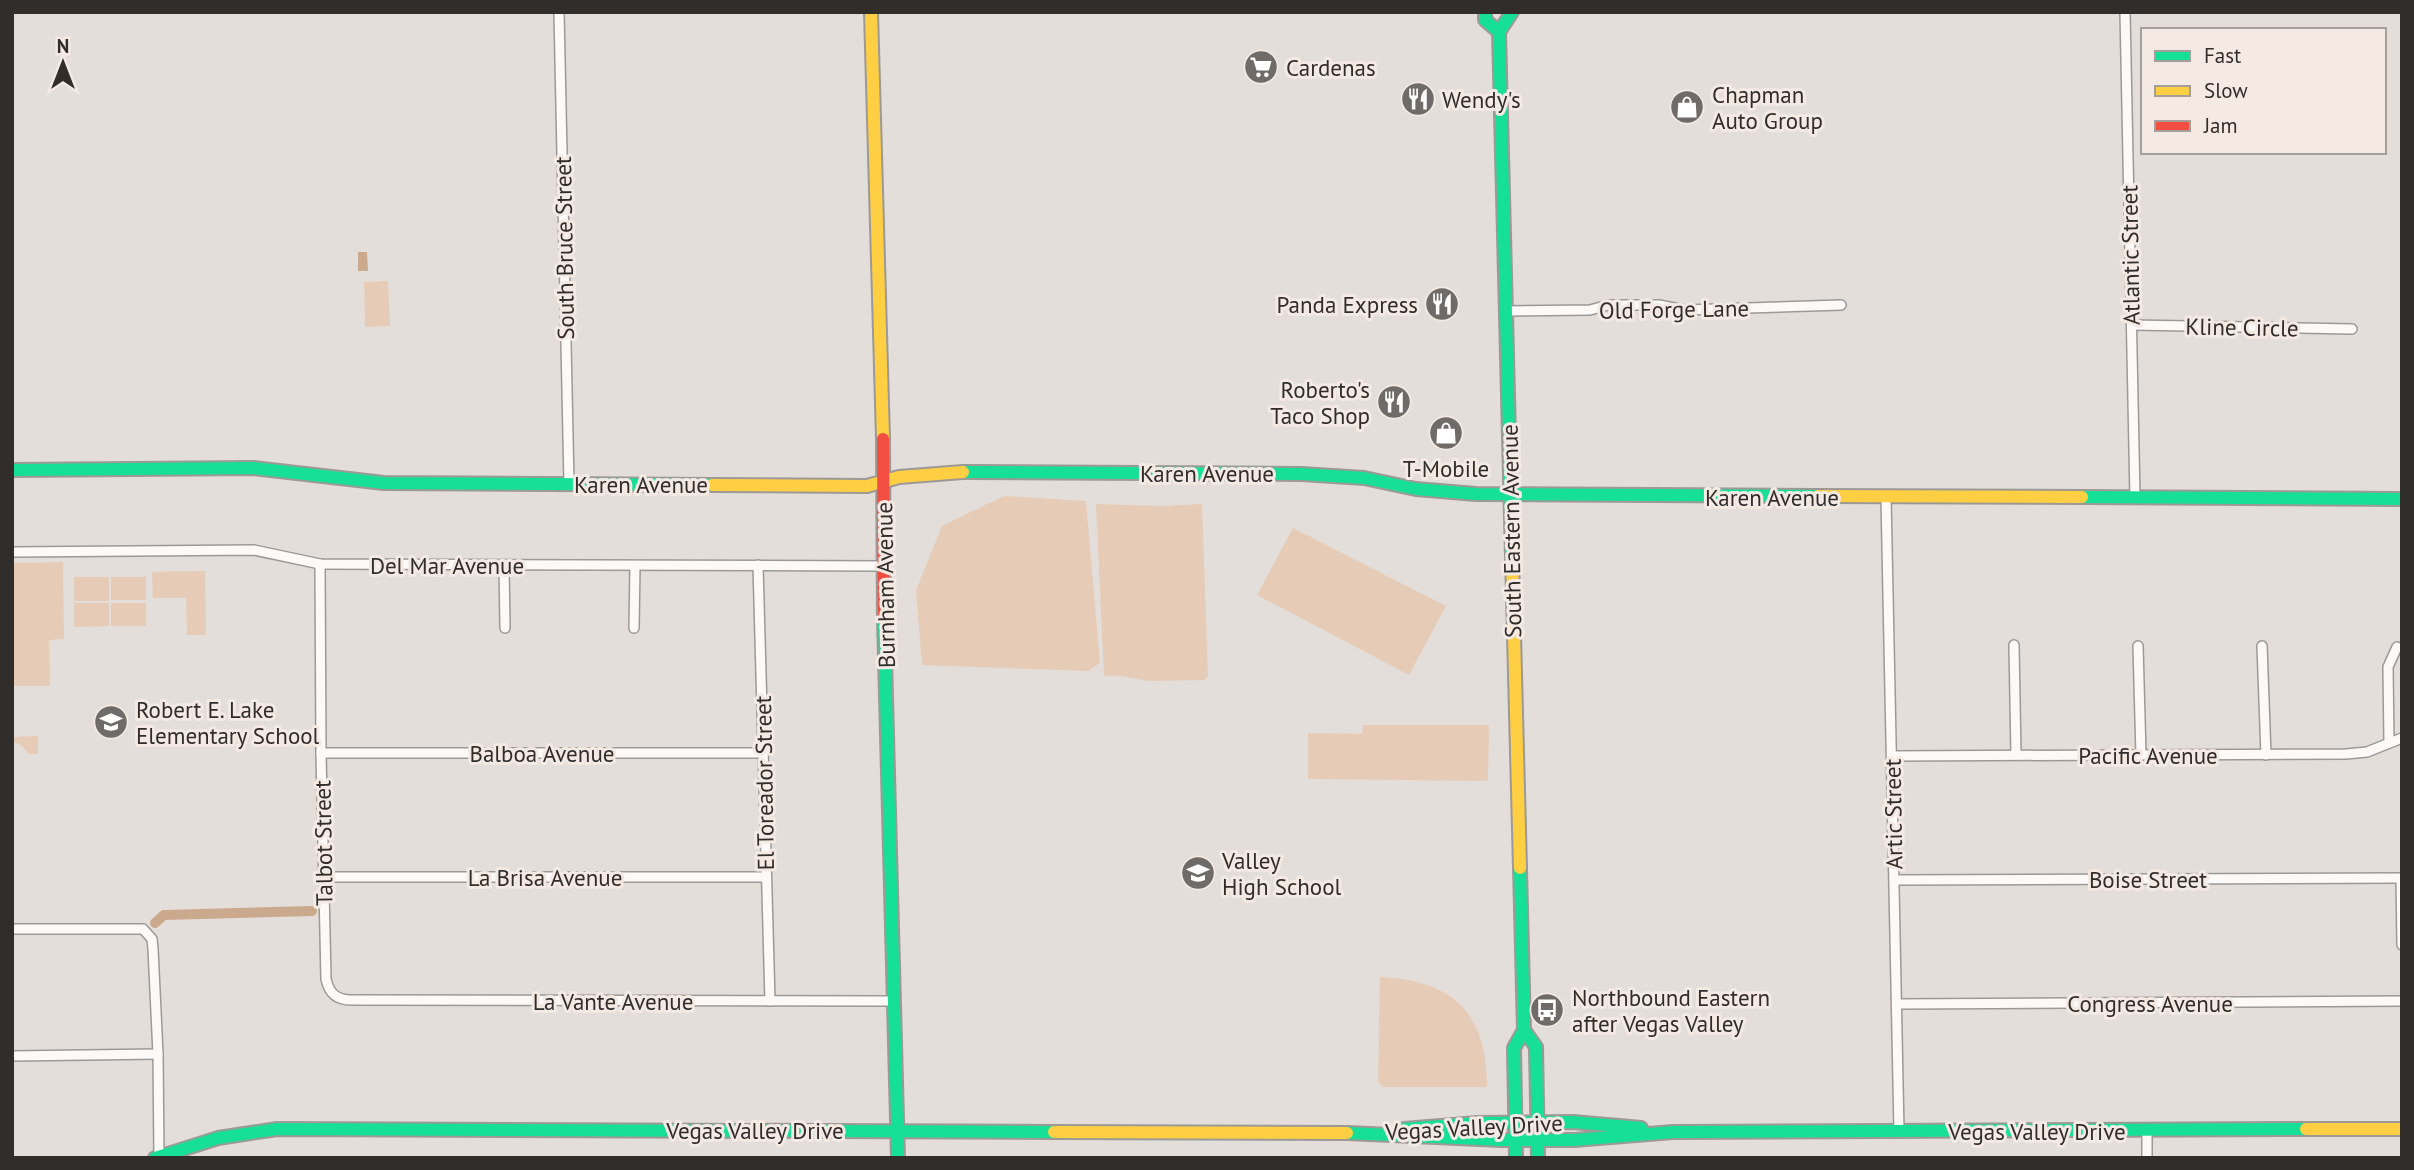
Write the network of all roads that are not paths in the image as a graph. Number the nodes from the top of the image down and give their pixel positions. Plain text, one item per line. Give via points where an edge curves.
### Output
1 (559, 12) edge
2 (871, 12) edge
3 (1485, 12) edge
4 (1512, 12) edge
5 (2125, 12) edge
6 (1499, 32) junction
7 (1841, 305) dead end
8 (1506, 311) junction
9 (2132, 326) junction
10 (2351, 330) dead end
11 (12, 470) edge
12 (884, 481) junction
13 (569, 484) junction
14 (1511, 495) junction
15 (1886, 497) junction
16 (2135, 498) junction
17 (2402, 499) edge
18 (12, 552) edge
19 (320, 564) junction
20 (504, 565) junction
21 (758, 565) junction
22 (635, 566) junction
23 (883, 566) junction
24 (505, 628) dead end
25 (634, 628) dead end
26 (2014, 645) dead end
27 (2138, 646) dead end
28 (2263, 646) dead end
29 (2397, 648) dead end
30 (2402, 738) edge
31 (2389, 743) junction
32 (763, 752) junction
33 (321, 753) junction
34 (2016, 755) junction
35 (2141, 755) junction
36 (2266, 755) junction
37 (1892, 756) junction
38 (324, 877) junction
39 (766, 877) junction
40 (2401, 878) edge
41 (1895, 880) junction
42 (12, 929) edge
43 (2402, 944) edge
44 (333, 995) joint
45 (770, 1001) junction
46 (894, 1001) junction
47 (2402, 1001) edge
48 (1897, 1004) junction
49 (1524, 1030) junction
50 (158, 1054) junction
51 (12, 1056) edge
52 (1515, 1122) junction
53 (1538, 1122) junction
54 (2402, 1129) edge
55 (897, 1130) junction
56 (2147, 1130) junction
57 (1899, 1131) junction
58 (1673, 1132) junction
59 (1359, 1133) junction
60 (1515, 1140) junction
61 (1538, 1140) junction
62 (158, 1157) edge
63 (898, 1158) edge
64 (1516, 1158) edge
65 (1538, 1158) edge
66 (2147, 1158) edge

1 - 13 street, South Bruce Street
2 - 12 street, Burnham Avenue
3 - 6 street via 1485,20
4 - 6 street
5 - 9 street, Atlantic Street
6 - 8 street, South Eastern Avenue
7 - 8 street, Old Forge Lane via 1684,310 1608,305 1590,310
8 - 14 street, South Eastern Avenue
9 - 10 street, Kline Circle
9 - 16 street, Atlantic Street
11 - 13 street, Karen Avenue via 253,468 384,482
12 - 13 street, Karen Avenue via 867,486
12 - 14 street, Karen Avenue via 959,472 1301,474
12 - 23 street, Burnham Avenue
14 - 15 street, Karen Avenue
14 - 49 street, South Eastern Avenue
15 - 16 street, Karen Avenue
15 - 37 street, Artic Street
16 - 17 street, Karen Avenue
18 - 19 street, Del Mar Avenue via 254,550
19 - 20 street, Del Mar Avenue
19 - 33 street, Talbot Street
20 - 22 street, Del Mar Avenue
20 - 24 street
21 - 22 street, Del Mar Avenue
21 - 23 street, Del Mar Avenue
21 - 32 street, El Toreador Street
22 - 25 street
23 - 46 street, Burnham Avenue
26 - 34 street
27 - 35 street
28 - 36 street
29 - 31 street via 2388,667
30 - 31 street, Pacific Avenue
31 - 36 street, Pacific Avenue via 2346,754
32 - 33 street, Balboa Avenue
32 - 39 street, El Toreador Street
33 - 38 street, Talbot Street
34 - 35 street, Pacific Avenue
34 - 37 street, Pacific Avenue
35 - 36 street, Pacific Avenue
37 - 41 street, Artic Street
38 - 39 street, La Brisa Avenue
38 - 44 street, Talbot Street via 326,979
39 - 45 street, El Toreador Street
40 - 41 street, Boise Street
40 - 43 street
41 - 48 street, Artic Street
42 - 50 street via 143,929 149,934
44 - 45 street, La Vante Avenue via 351,1000
45 - 46 street, La Vante Avenue
46 - 55 street, Burnham Avenue
47 - 48 street, Congress Avenue
48 - 57 street, Artic Street
49 - 52 street, South Eastern Avenue via 1514,1048
49 - 53 street, South Eastern Avenue via 1536,1046
50 - 51 street
50 - 62 street
52 - 53 street, Vegas Valley Drive
52 - 59 street, Vegas Valley Drive
52 - 60 street, South Eastern Avenue
53 - 58 street, Vegas Valley Drive
53 - 61 street, South Eastern Avenue
54 - 56 street, Vegas Valley Drive
55 - 59 street, Vegas Valley Drive
55 - 62 street, Vegas Valley Drive via 277,1129 218,1138
55 - 63 street, Burnham Avenue
56 - 57 street, Vegas Valley Drive
56 - 66 street
57 - 58 street, Vegas Valley Drive
58 - 61 street, Vegas Valley Drive
59 - 60 street, Vegas Valley Drive
60 - 61 street, Vegas Valley Drive
60 - 64 street, South Eastern Avenue
61 - 65 street, South Eastern Avenue

